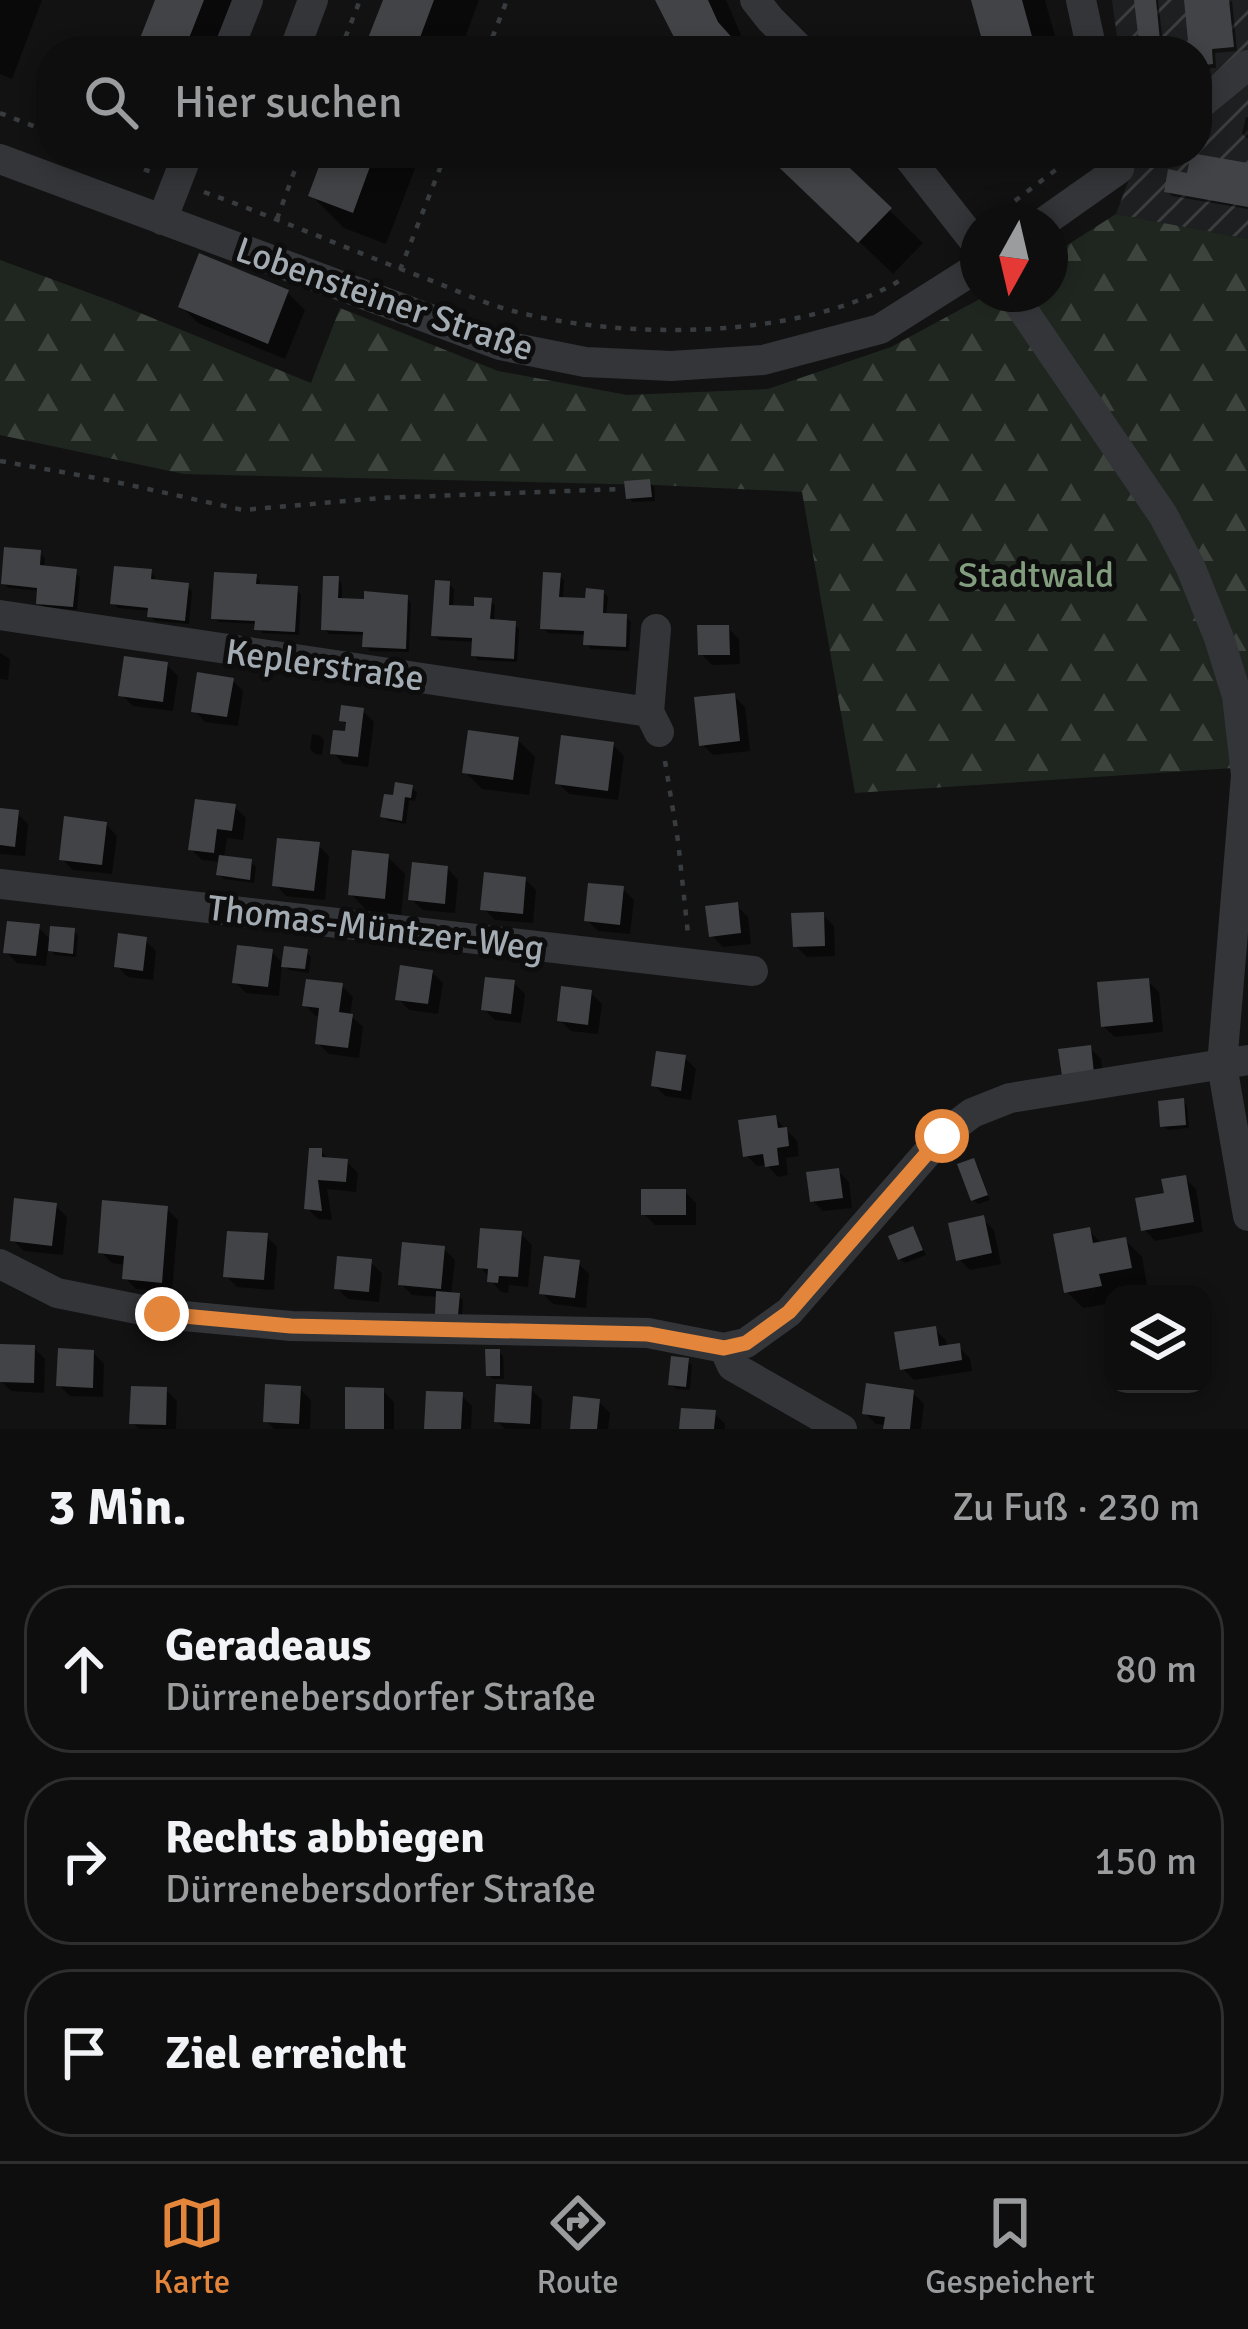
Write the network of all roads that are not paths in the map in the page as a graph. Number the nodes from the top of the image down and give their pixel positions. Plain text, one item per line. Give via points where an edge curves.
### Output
1 (248, 0) edge
2 (313, 0) edge
3 (755, 0) edge
4 (1081, 0) edge
5 (234, 36) edge
6 (300, 36) edge
7 (788, 36) edge
8 (1089, 36) edge
9 (1248, 65) edge
10 (1212, 95) edge
11 (0, 159) edge
12 (182, 168) edge
13 (917, 168) edge
14 (1112, 168) edge
15 (1067, 204) edge
16 (162, 220) junction
17 (960, 223) edge
18 (960, 278) edge
19 (1024, 312) edge
20 (0, 615) edge
21 (656, 629) dead end
22 (0, 884) edge
23 (753, 971) dead end
24 (1235, 1063) edge
25 (1248, 1216) edge
26 (0, 1264) edge
27 (724, 1348) junction
28 (842, 1429) edge

1 - 5 street
2 - 6 street
3 - 7 street
4 - 8 street
9 - 10 street
11 - 16 street, Lobensteiner Straße
12 - 16 street
13 - 17 street
14 - 15 street
16 - 18 street, Lobensteiner Straße via 500,345 585,362 763,360 880,328
19 - 24 street via 1163,514 1237,696 1246,775
20 - 21 street, Keplerstraße via 657,731
22 - 23 street, Thomas-Müntzer-Weg
24 - 25 street
24 - 27 street via 1010,1098 972,1113 942,1136 789,1312 746,1343
26 - 27 street via 57,1293 162,1314 291,1326 648,1334
27 - 28 street via 732,1366

